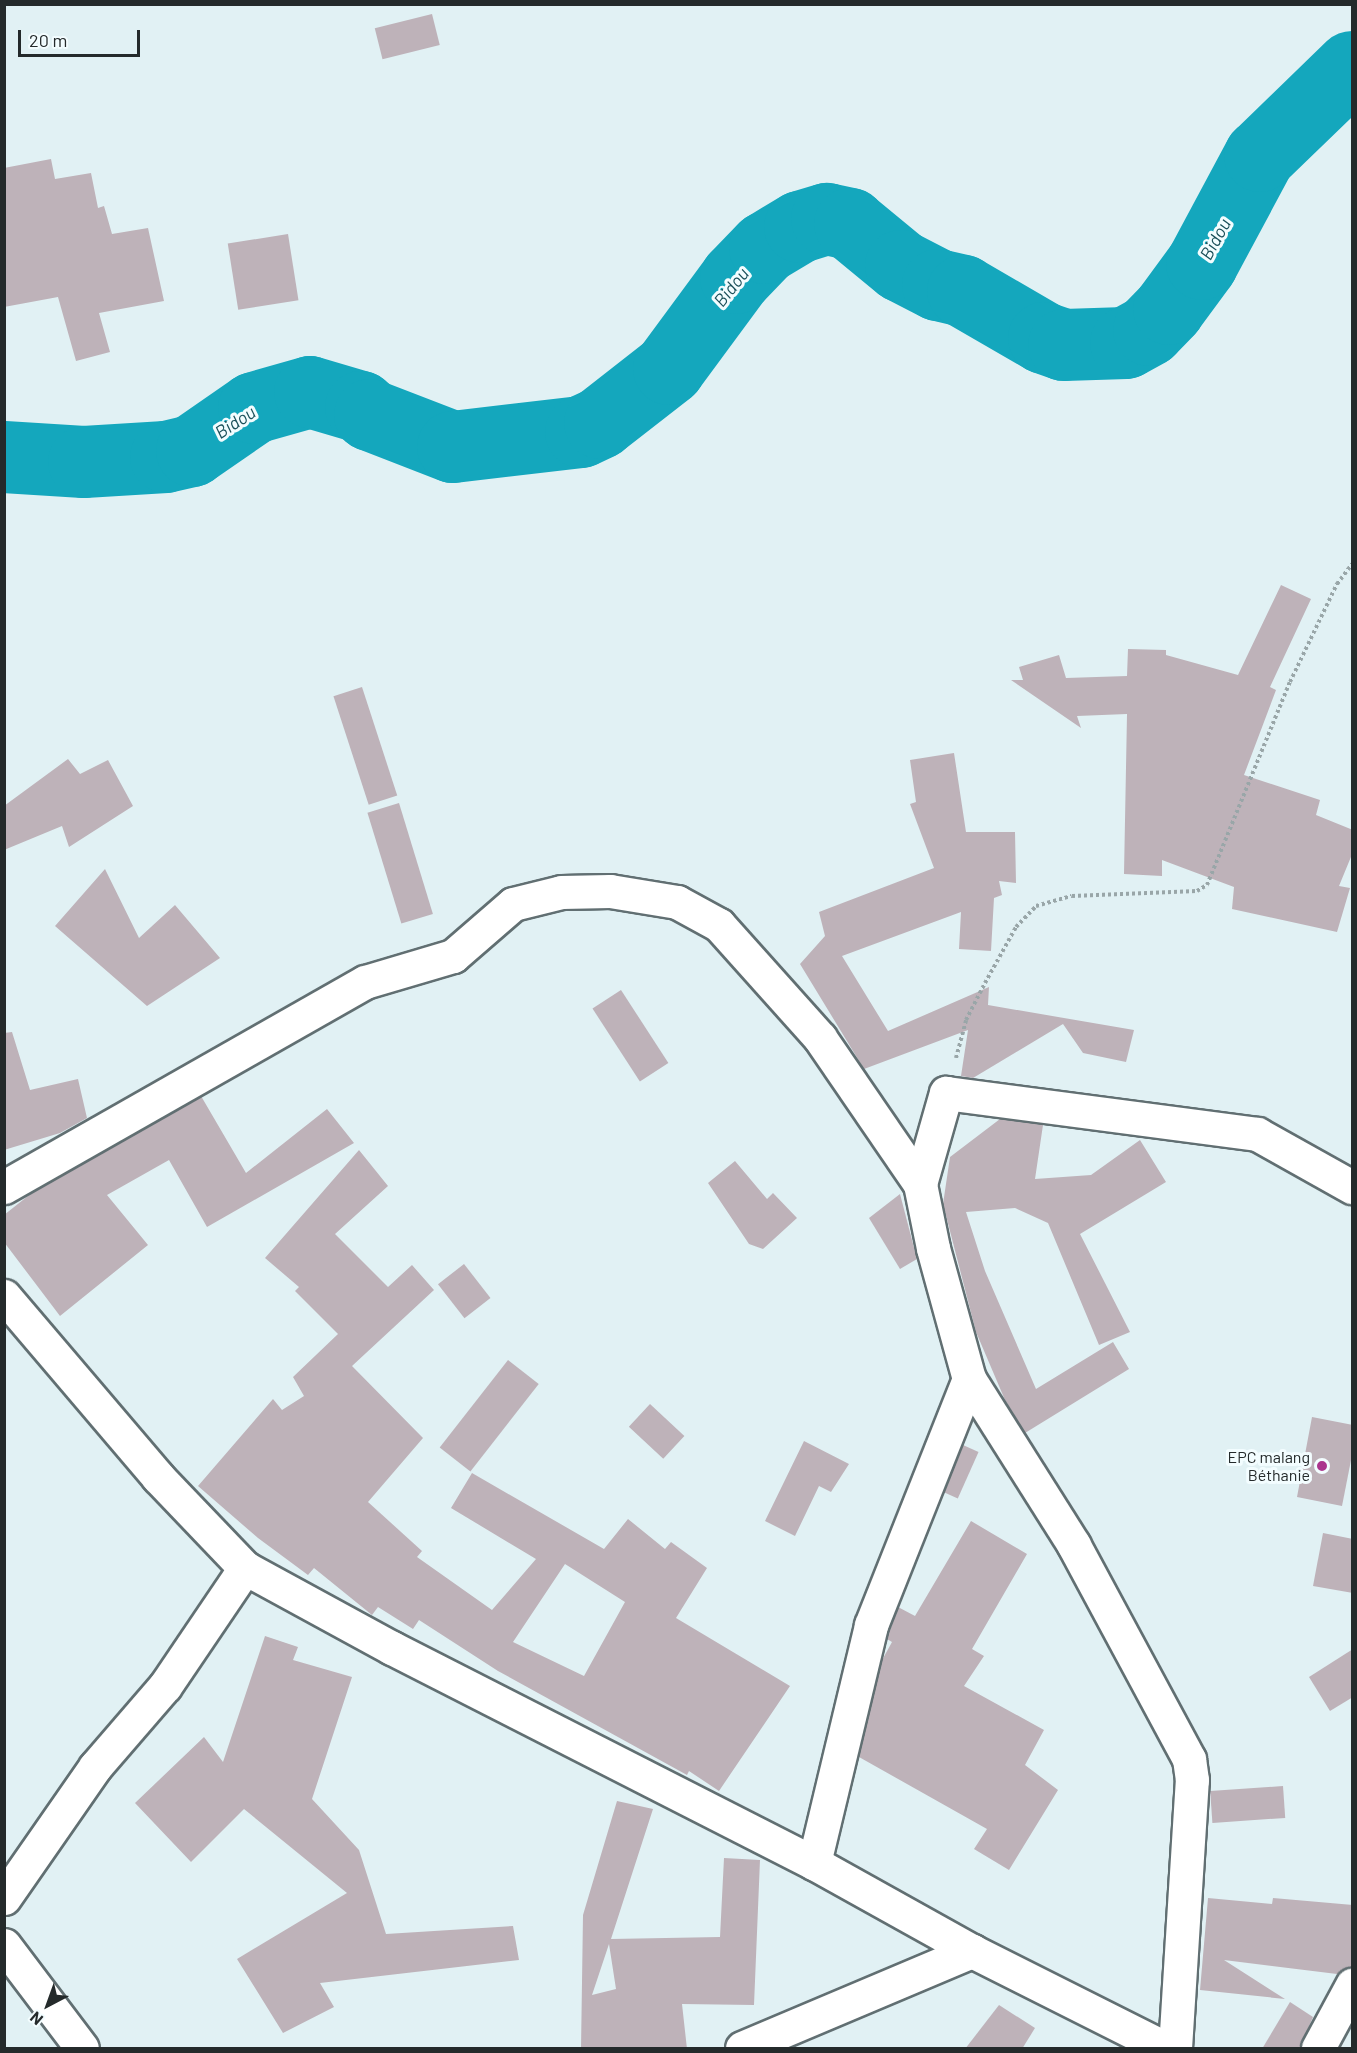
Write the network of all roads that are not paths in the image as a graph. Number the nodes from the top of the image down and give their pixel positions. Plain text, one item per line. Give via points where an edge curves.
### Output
1 (920, 1184) junction
2 (4, 1187) edge
3 (1353, 1187) edge
4 (4, 1296) edge
5 (969, 1379) junction
6 (245, 1568) junction
7 (814, 1863) junction
8 (4, 1898) edge
9 (4, 1945) edge
10 (972, 1951) junction
11 (1353, 1985) edge
12 (82, 2049) edge
13 (742, 2049) edge
14 (1166, 2049) edge
15 (1175, 2049) edge
16 (1318, 2049) edge

1 - 2 street via 819,1038 720,925 701,912 656,897 581,891 540,895 513,904 453,956 365,982
1 - 3 street via 946,1093 1257,1134
1 - 5 street
4 - 6 street via 158,1477
5 - 7 street via 871,1625
5 - 15 street via 1074,1545 1189,1759 1192,1780
6 - 7 street via 392,1648
6 - 8 street via 165,1686 95,1767
7 - 10 street
9 - 12 street
10 - 13 street
10 - 14 street
11 - 16 street

